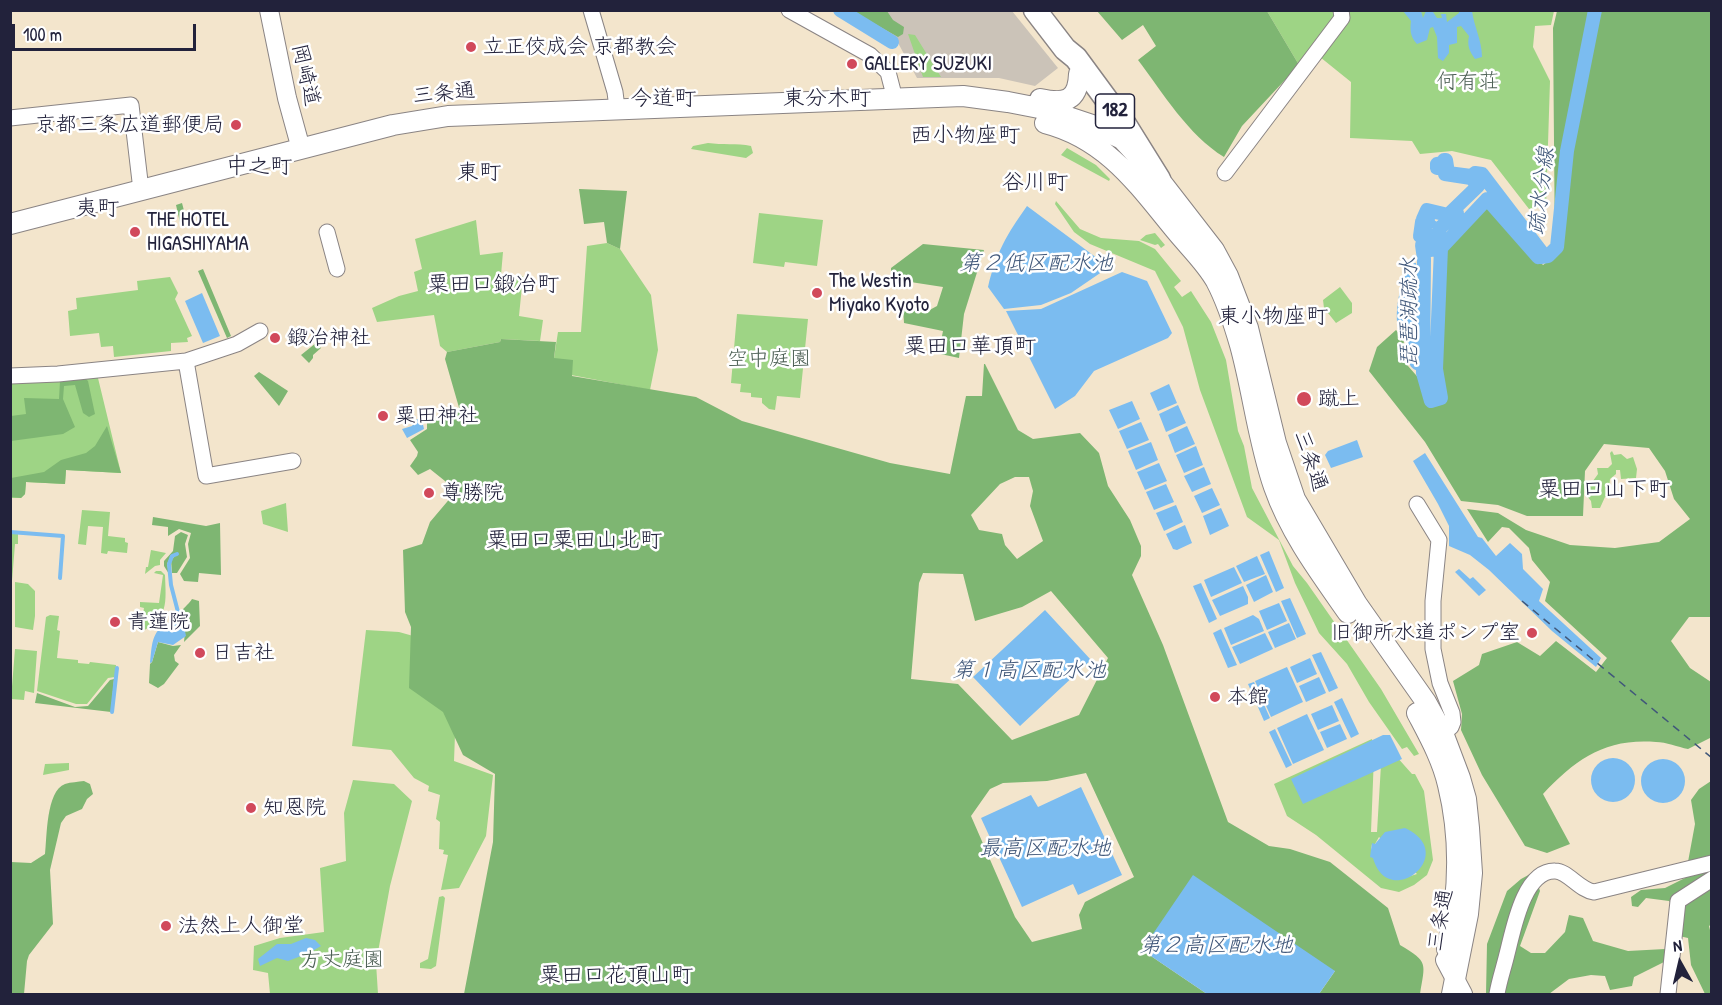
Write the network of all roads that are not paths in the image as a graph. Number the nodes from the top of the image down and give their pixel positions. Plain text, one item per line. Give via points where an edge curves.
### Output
1 (269, 10) edge
2 (591, 10) edge
3 (789, 10) edge
4 (1035, 10) edge
5 (1341, 10) edge
6 (1065, 50) junction
7 (1079, 74) junction
8 (895, 99) junction
9 (617, 108) junction
10 (10, 118) edge
11 (1122, 139) junction
12 (301, 148) junction
13 (1226, 173) dead end
14 (1159, 178) junction
15 (141, 190) junction
16 (10, 224) edge
17 (327, 232) dead end
18 (337, 269) dead end
19 (1215, 280) junction
20 (260, 330) dead end
21 (186, 361) junction
22 (10, 376) edge
23 (293, 461) dead end
24 (1417, 504) dead end
25 (1443, 733) junction
26 (1712, 863) edge
27 (1712, 879) edge
28 (1445, 960) junction
29 (1456, 989) edge
30 (1439, 994) edge
31 (1497, 994) edge
32 (1668, 994) edge

1 - 12 street, 岡崎道
2 - 9 street
3 - 8 street via 876,60 888,72
4 - 6 main road, 182
5 - 13 street via 1342,18
6 - 7 main road, 182
6 - 14 main road, 182 via 1076,58
7 - 8 main road via 1076,91 1069,100 1060,102 976,91
7 - 11 main road, 182
8 - 9 main road, 三条通
8 - 11 main road, 三条通 via 963,96 1008,102 1074,118
8 - 19 main road, 三条通 via 1024,118 1080,137 1118,162
9 - 12 main road, 三条通 via 430,118
10 - 15 street via 130,105
11 - 14 main road, 三条通
11 - 19 main road via 1151,186 1203,252
12 - 15 main road, 三条通
14 - 25 main road, 三条通 via 1214,250 1228,276 1248,328 1276,443 1295,499 1357,604 1421,694
15 - 16 main road, 三条通
17 - 18 street
19 - 28 main road, 三条通 via 1240,345 1263,449 1286,515 1316,568 1416,711 1438,755 1448,785 1456,840 1455,896
20 - 21 street via 237,344
21 - 22 street
21 - 23 street via 206,477
24 - 25 street via 1439,540 1433,649 1453,722
25 - 29 main road, 三条通 via 1466,799 1472,856 1470,904
26 - 31 street via 1594,892 1556,871 1544,873 1521,902
27 - 32 street via 1678,901
28 - 29 street
28 - 30 main road, 三条通

